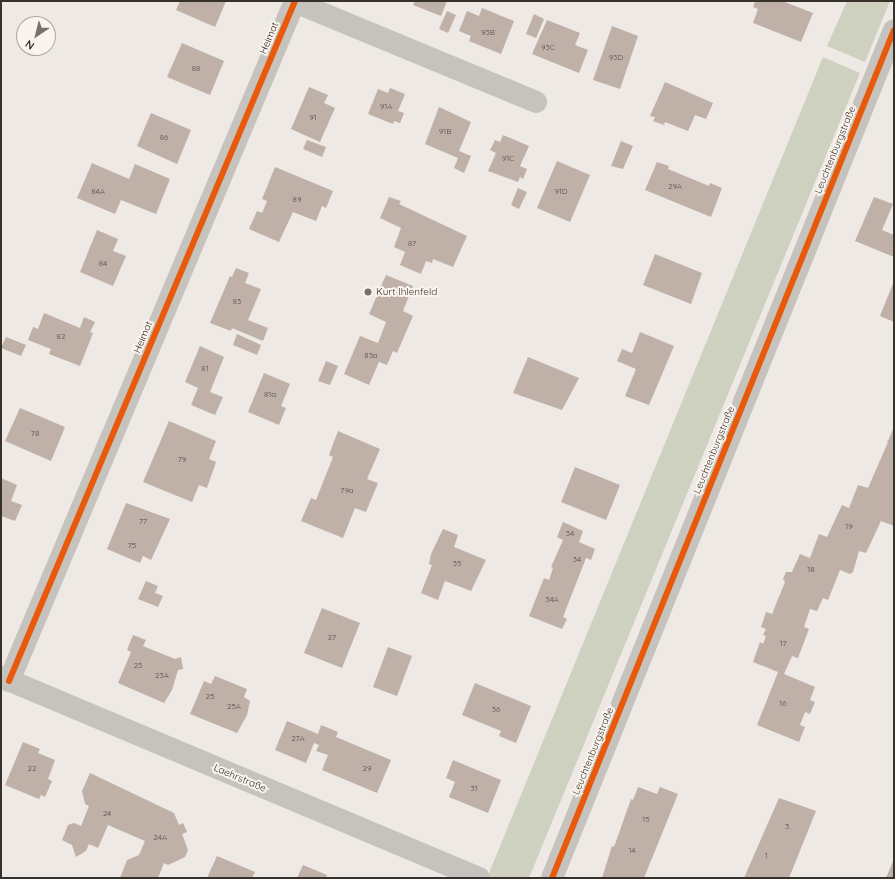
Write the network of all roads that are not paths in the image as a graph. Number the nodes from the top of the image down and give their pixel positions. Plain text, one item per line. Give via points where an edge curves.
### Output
1 (295, 2) edge
2 (894, 30) edge
3 (536, 102) dead end
4 (5, 679) edge
5 (479, 878) edge
6 (552, 878) edge

1 - 3 street, Heimat
1 - 4 street, Heimat
2 - 6 street, Leuchtenburgstraße
4 - 5 street, Laehrstraße

